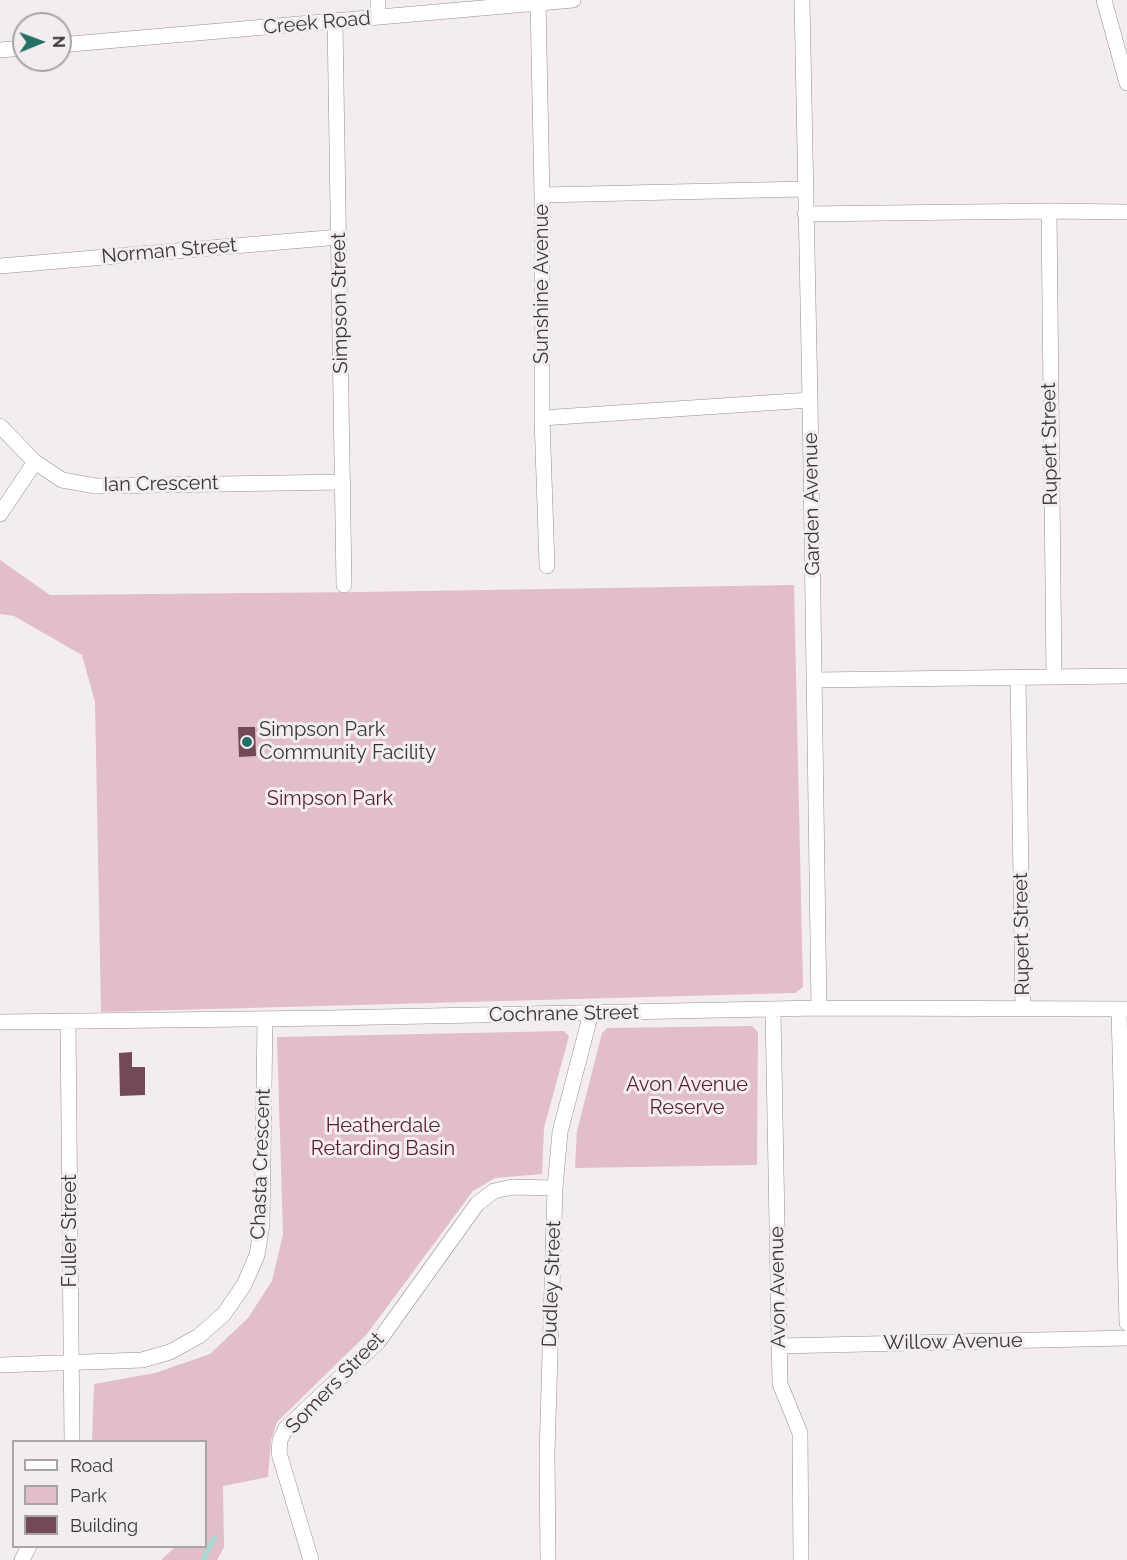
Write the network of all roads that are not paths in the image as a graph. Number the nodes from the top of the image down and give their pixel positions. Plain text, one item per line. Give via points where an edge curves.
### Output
1 (378, 0) edge
2 (573, 0) edge
3 (802, 0) edge
4 (1104, 0) edge
5 (538, 3) junction
6 (378, 17) junction
7 (335, 21) junction
8 (72, 44) edge
9 (1127, 83) edge
10 (804, 189) junction
11 (542, 195) junction
12 (1049, 211) junction
13 (1127, 212) edge
14 (805, 214) junction
15 (339, 237) junction
16 (0, 266) edge
17 (810, 400) junction
18 (542, 418) junction
19 (0, 426) edge
20 (34, 462) junction
21 (343, 482) junction
22 (0, 514) edge
23 (547, 566) dead end
24 (344, 585) dead end
25 (1127, 676) edge
26 (1053, 677) junction
27 (1018, 678) junction
28 (814, 680) junction
29 (819, 1008) junction
30 (1023, 1009) junction
31 (1123, 1009) edge
32 (773, 1010) junction
33 (591, 1013) junction
34 (265, 1019) junction
35 (68, 1021) junction
36 (0, 1022) edge
37 (555, 1188) junction
38 (1127, 1323) edge
39 (1127, 1338) edge
40 (779, 1346) junction
41 (71, 1364) junction
42 (0, 1365) edge
43 (72, 1440) edge
44 (311, 1560) edge
45 (548, 1560) edge
46 (801, 1560) edge

1 - 6 street
2 - 5 street, Creek Road
3 - 10 street, Garden Avenue
4 - 9 street
5 - 6 street, Creek Road
5 - 11 street, Sunshine Avenue
6 - 7 street, Creek Road
7 - 8 street, Creek Road
7 - 15 street, Simpson Street
10 - 11 street
10 - 14 street, Garden Avenue
11 - 18 street, Sunshine Avenue
12 - 13 street
12 - 14 street
12 - 26 street, Rupert Street
14 - 17 street, Garden Avenue
15 - 16 street, Norman Street
15 - 21 street, Simpson Street
17 - 18 street
17 - 28 street, Garden Avenue
18 - 23 street, Sunshine Avenue
19 - 20 street, Ian Crescent
20 - 21 street, Ian Crescent via 62,480 96,486
20 - 22 street
21 - 24 street, Simpson Street
25 - 26 street
26 - 27 street
27 - 28 street
27 - 30 street, Rupert Street
28 - 29 street, Garden Avenue
29 - 30 street, Cochrane Street
29 - 32 street, Cochrane Street
30 - 31 street, Cochrane Street
31 - 38 street
32 - 33 street, Cochrane Street
32 - 40 street, Avon Avenue
33 - 34 street, Cochrane Street
33 - 37 street, Dudley Street via 560,1132
34 - 35 street, Cochrane Street
34 - 41 street, Chasta Crescent via 262,1224 257,1255 244,1285 224,1314 199,1336 170,1352 142,1360
35 - 36 street, Cochrane Street
35 - 41 street, Fuller Street
37 - 44 street, Somers Street via 512,1187 494,1191 477,1204 378,1342 286,1428 279,1453
37 - 45 street, Dudley Street
39 - 40 street, Willow Avenue
40 - 46 street, Avon Avenue via 780,1384 800,1433
41 - 42 street, Chasta Crescent
41 - 43 street, Fuller Street

